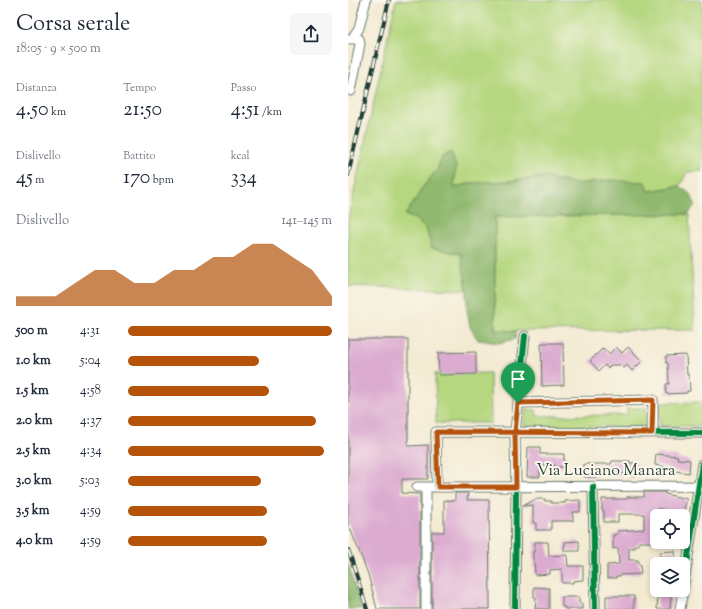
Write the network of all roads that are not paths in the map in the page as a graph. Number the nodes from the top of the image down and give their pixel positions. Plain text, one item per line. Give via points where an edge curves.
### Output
1 (366, 0) edge
2 (350, 39) edge
3 (351, 91) dead end
4 (525, 336) dead end
5 (518, 403) junction
6 (515, 432) junction
7 (652, 433) junction
8 (702, 433) edge
9 (702, 464) edge
10 (699, 486) junction
11 (438, 487) junction
12 (516, 487) junction
13 (593, 487) junction
14 (688, 557) edge
15 (682, 597) edge
16 (426, 609) edge
17 (515, 609) edge
18 (595, 609) edge
19 (680, 609) edge

1 - 2 street via 359,28
2 - 3 street via 359,39 360,44
4 - 5 street
5 - 6 street
5 - 7 street via 653,400
6 - 7 street
6 - 11 street via 436,432
6 - 12 street
7 - 8 street
9 - 10 street
10 - 13 street, Via Luciano Manara
10 - 14 street
11 - 12 street, Via Luciano Manara
11 - 16 street, Via Luciano Manara via 422,487
12 - 13 street, Via Luciano Manara
12 - 17 street
13 - 18 street
15 - 19 street

